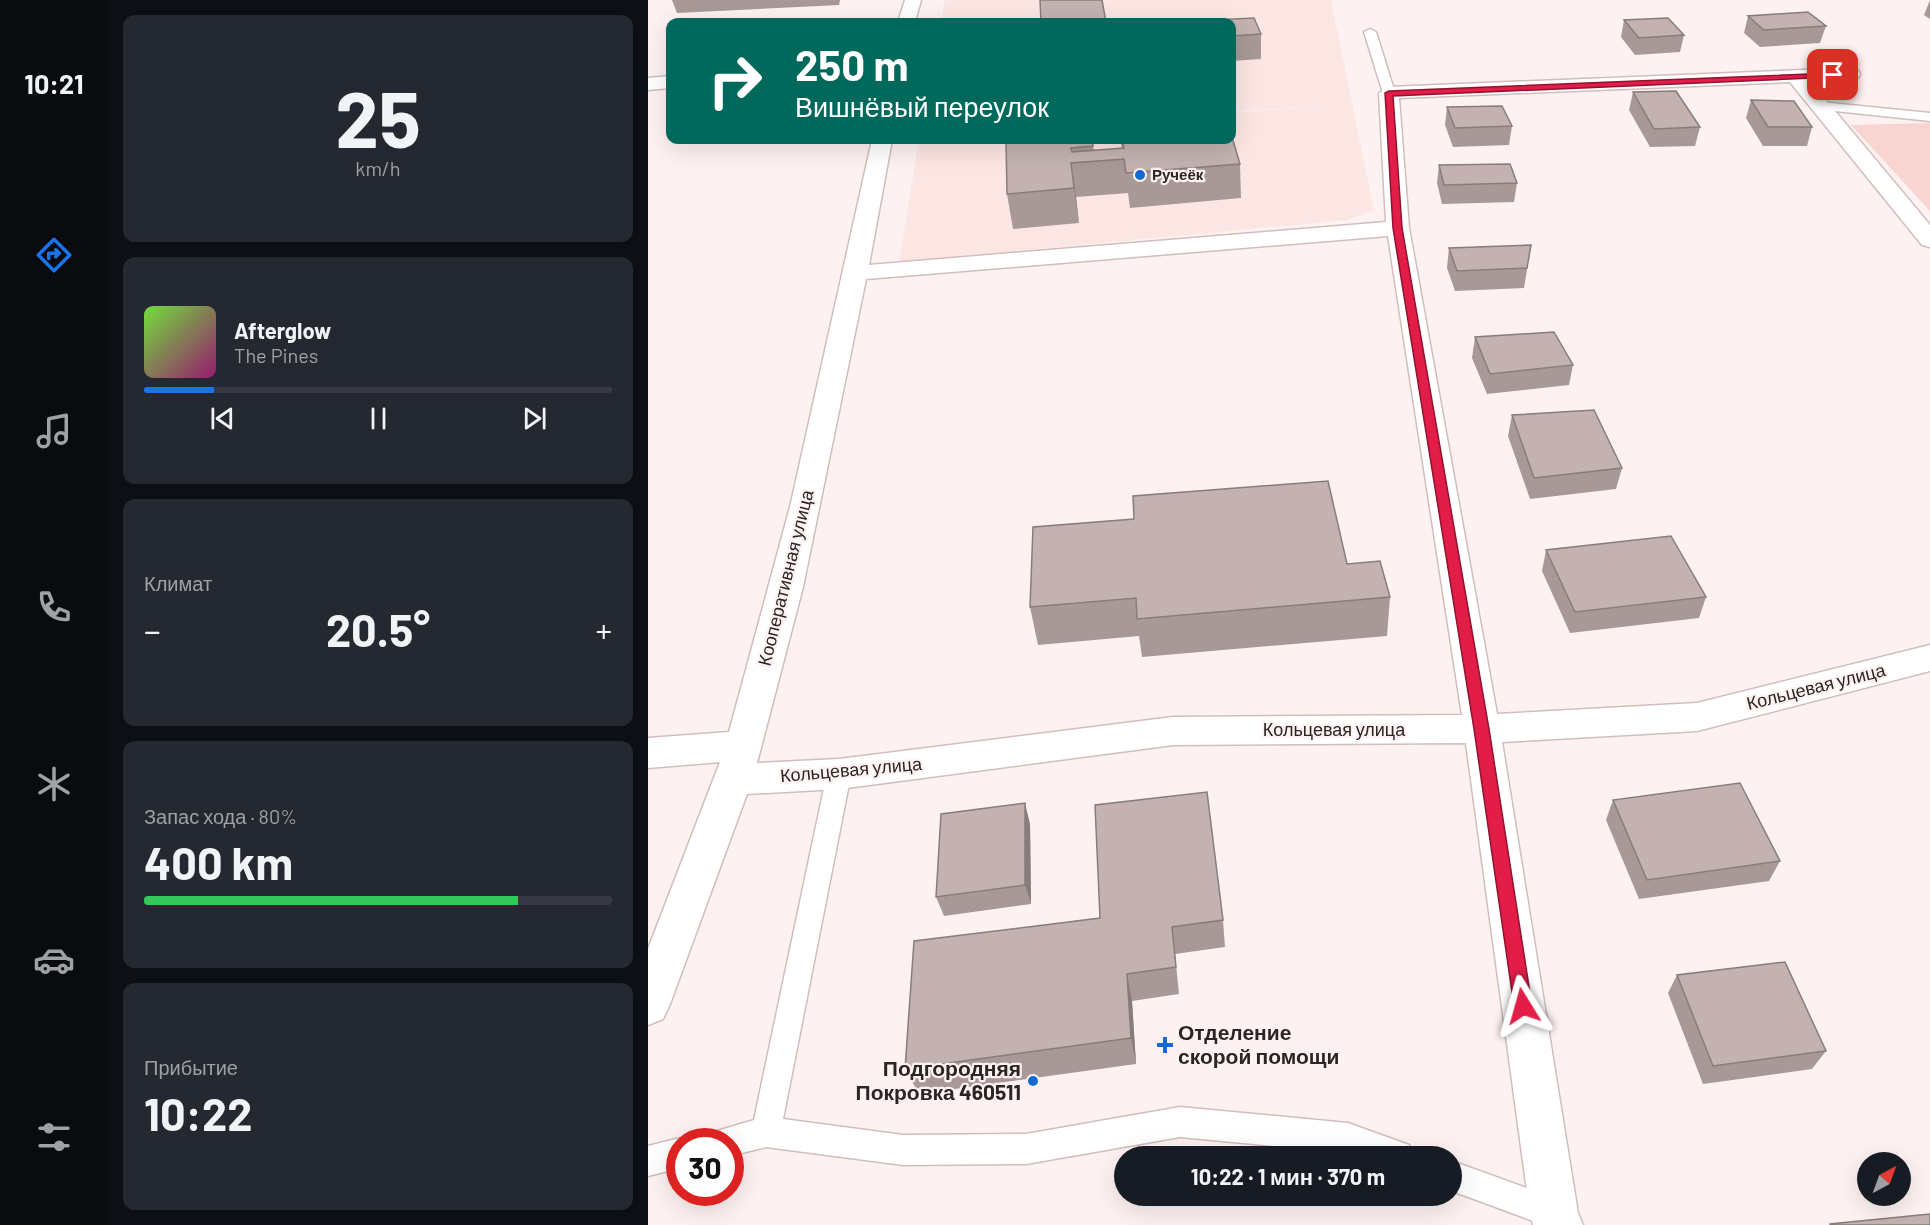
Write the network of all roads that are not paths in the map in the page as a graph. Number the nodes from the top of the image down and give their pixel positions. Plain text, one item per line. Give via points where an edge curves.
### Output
1 (913, 0) edge
2 (908, 18) edge
3 (1370, 32) dead end
4 (1851, 74) dead end
5 (1797, 78) junction
6 (666, 82) edge
7 (648, 84) edge
8 (1389, 93) junction
9 (1820, 106) junction
10 (1930, 117) edge
11 (881, 144) edge
12 (1398, 228) junction
13 (1930, 240) edge
14 (857, 273) junction
15 (1930, 658) edge
16 (1482, 729) junction
17 (648, 753) edge
18 (738, 762) junction
19 (839, 774) junction
20 (648, 1004) edge
21 (766, 1132) junction
22 (744, 1138) edge
23 (1370, 1146) edge
24 (666, 1156) edge
25 (648, 1161) edge
26 (1462, 1180) edge
27 (1556, 1219) edge

1 - 2 street
3 - 8 lane
4 - 5 street
5 - 8 street
5 - 9 street
6 - 7 street
8 - 12 street
9 - 10 lane
9 - 13 street
11 - 14 street, Кооперативная улица
12 - 14 street
12 - 16 street
14 - 18 street, Кооперативная улица via 793,561
15 - 16 street, Кольцевая улица via 1697,717
16 - 19 street, Кольцевая улица via 1173,731
16 - 27 street
17 - 18 street, Кольцевая улица
18 - 19 street, Кольцевая улица
18 - 20 street, Кооперативная улица
19 - 21 lane
21 - 22 lane
21 - 23 lane via 903,1150 1026,1149 1180,1122 1348,1138
24 - 25 lane
26 - 27 lane

